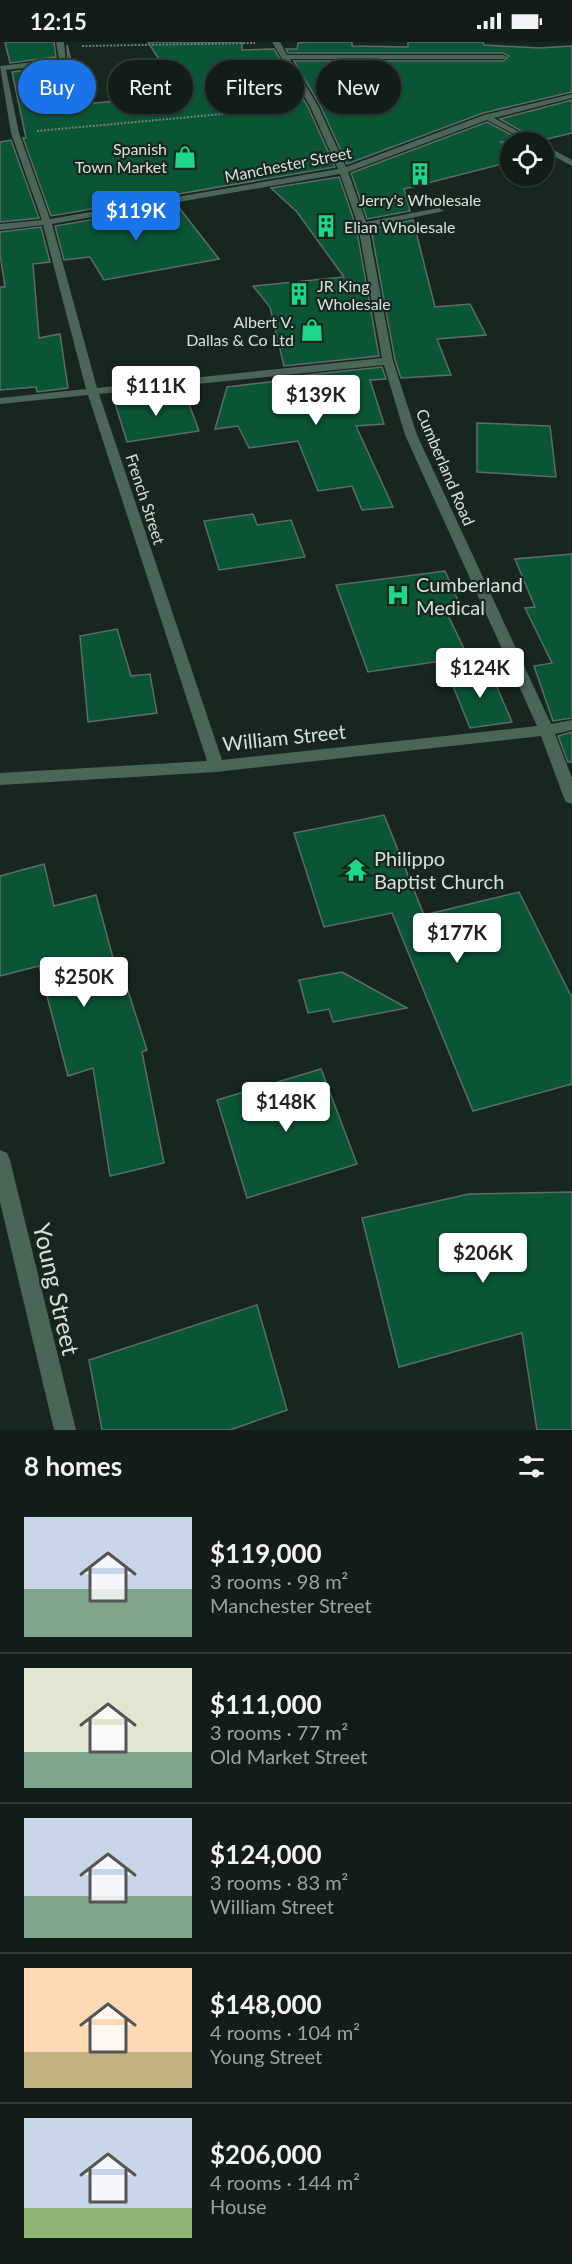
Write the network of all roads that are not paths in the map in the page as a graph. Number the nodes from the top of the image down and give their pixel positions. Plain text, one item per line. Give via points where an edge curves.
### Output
1 (276, 42) edge
2 (60, 44) edge
3 (286, 57) junction
4 (503, 57) dead end
5 (1, 68) edge
6 (572, 96) edge
7 (487, 117) junction
8 (515, 132) edge
9 (554, 153) edge
10 (572, 163) edge
11 (343, 171) junction
12 (439, 211) dead end
13 (47, 222) junction
14 (363, 225) junction
15 (0, 227) edge
16 (388, 361) junction
17 (93, 393) junction
18 (0, 401) edge
19 (572, 725) edge
20 (546, 730) junction
21 (216, 766) junction
22 (0, 779) edge
23 (572, 798) edge
24 (0, 1160) edge
25 (65, 1430) edge

1 - 3 street, Cumberland Road
2 - 5 street via 64,59 58,63
3 - 4 street
3 - 11 street, Cumberland Road via 314,106
5 - 13 street, French Street via 11,134
6 - 7 street, Manchester Street
7 - 8 street
7 - 11 street, Manchester Street
9 - 10 street
11 - 13 street, Manchester Street
11 - 14 street, Cumberland Road
12 - 14 street
13 - 15 street, Manchester Street
13 - 17 street, French Street
14 - 16 street, Cumberland Road
16 - 17 street
16 - 20 street, Cumberland Road via 411,435
17 - 18 street
17 - 21 street, French Street
19 - 20 street, William Street
20 - 21 street, William Street
20 - 23 street, Cumberland Road
21 - 22 street, William Street
24 - 25 street, Young Street

